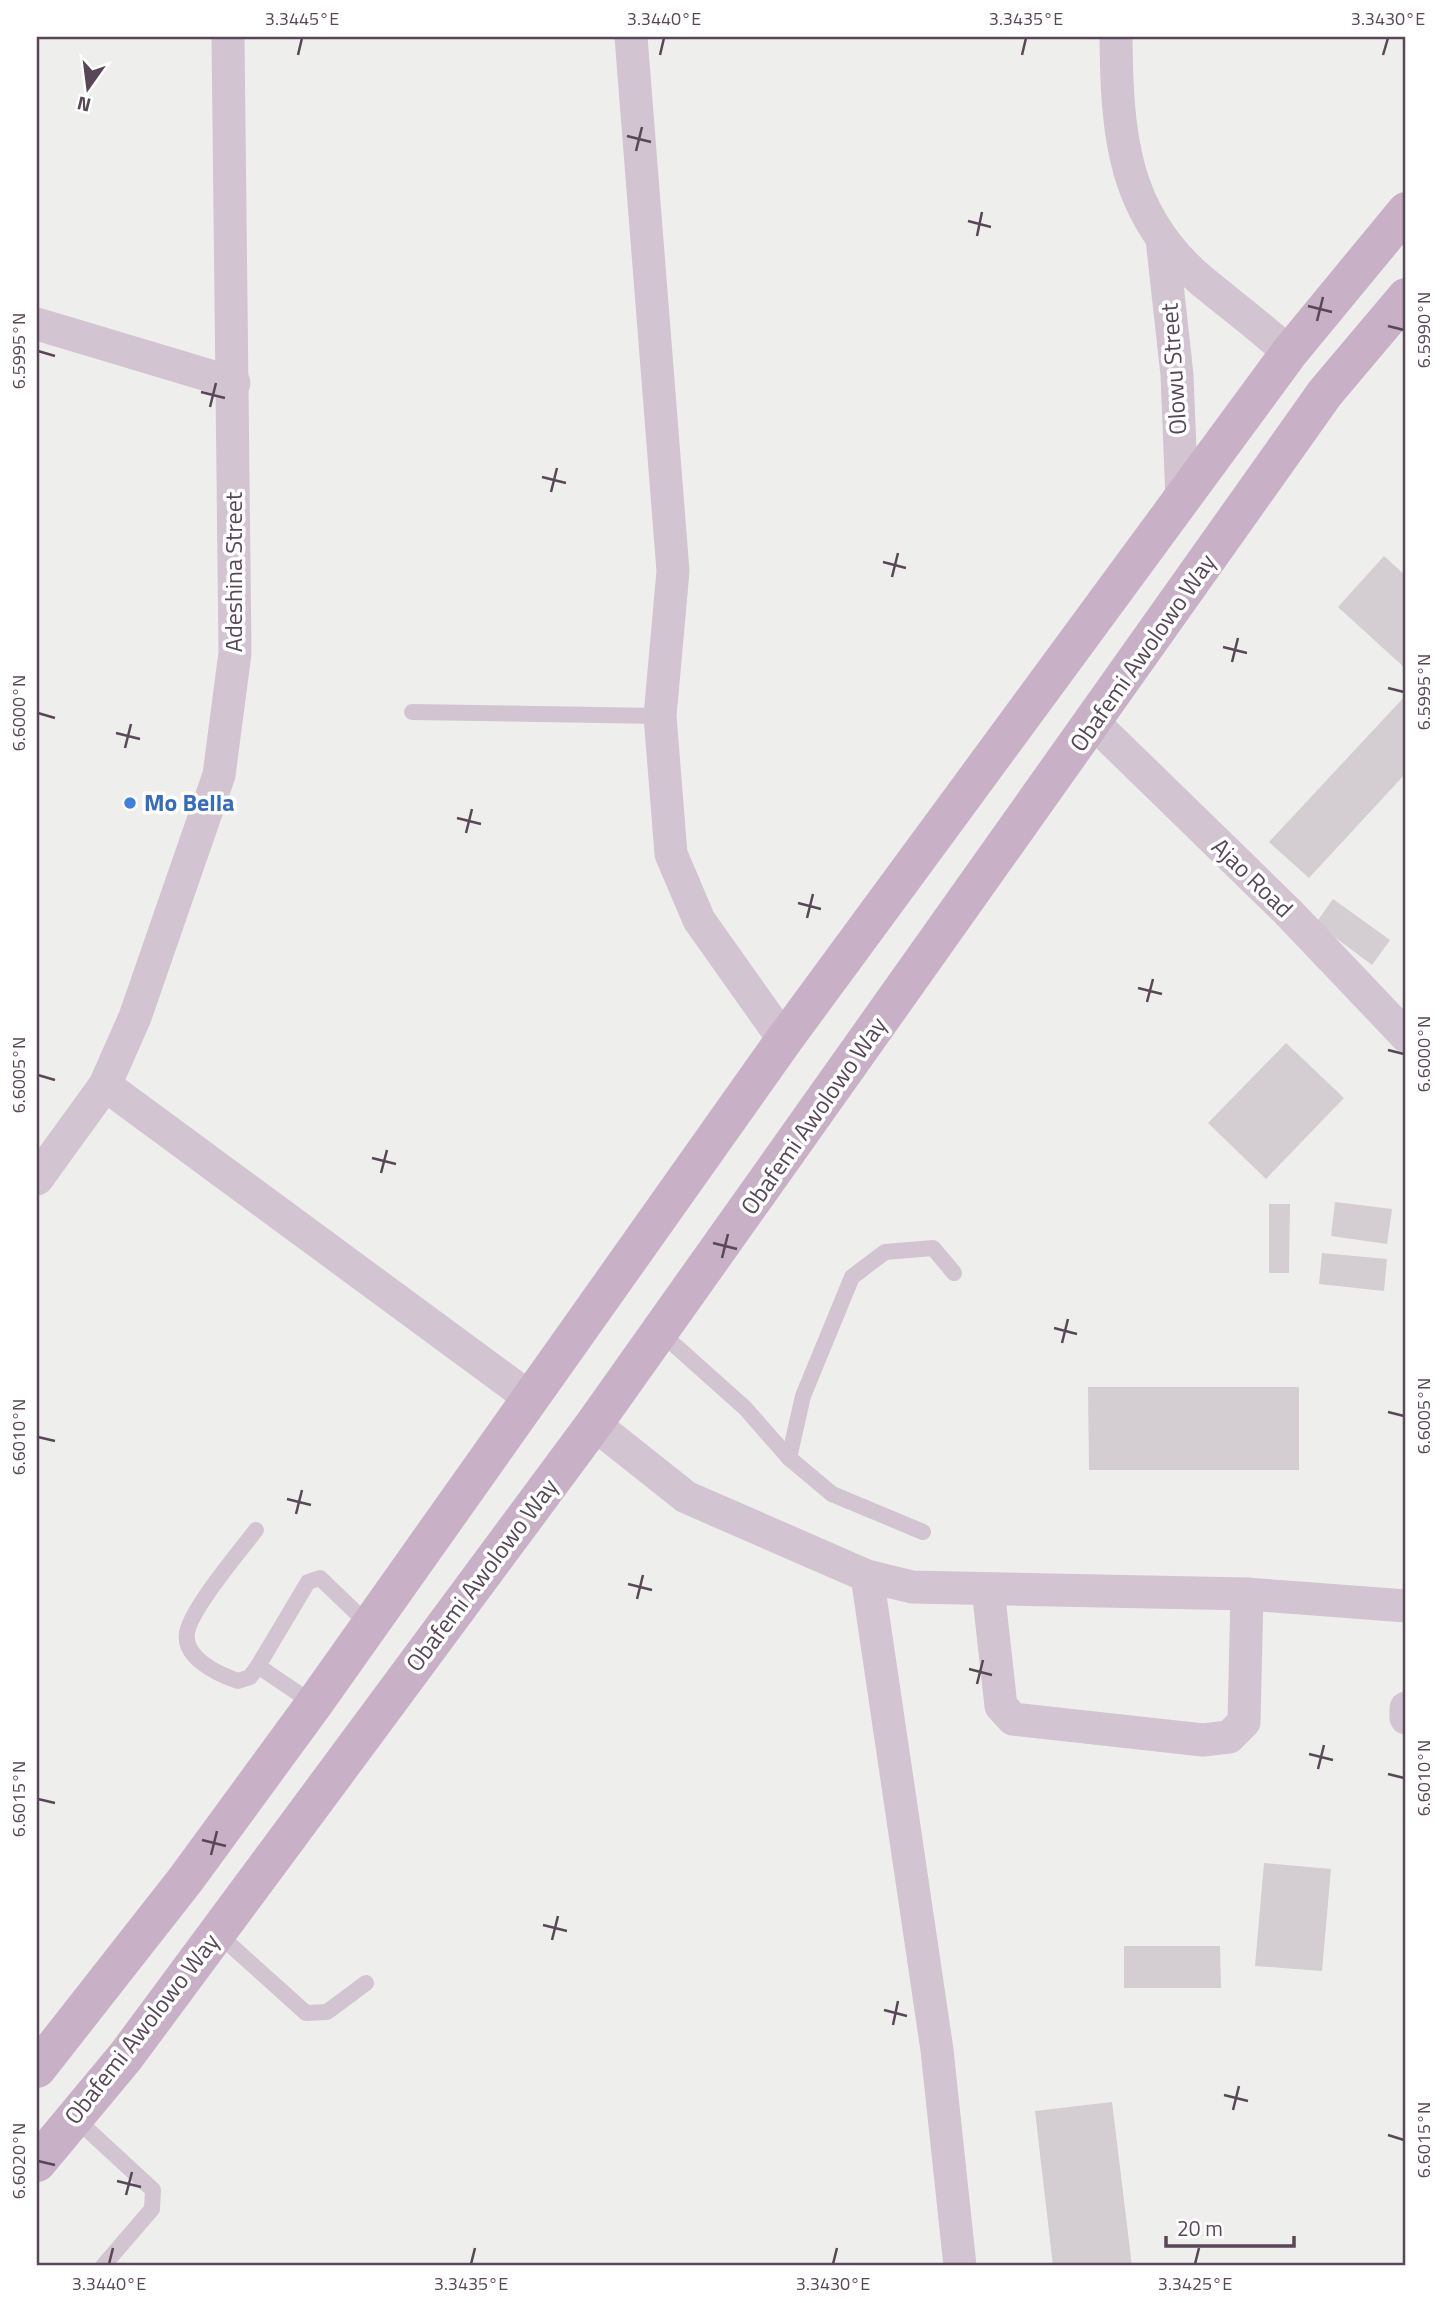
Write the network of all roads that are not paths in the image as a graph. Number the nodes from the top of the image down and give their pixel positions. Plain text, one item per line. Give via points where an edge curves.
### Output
1 (228, 37) edge
2 (631, 37) edge
3 (1115, 37) edge
4 (1406, 211) edge
5 (1163, 239) junction
6 (1406, 297) edge
7 (37, 324) edge
8 (1289, 353) junction
9 (234, 383) junction
10 (1182, 500) junction
11 (412, 712) dead end
12 (660, 716) junction
13 (1094, 723) junction
14 (1406, 1036) edge
15 (784, 1040) junction
16 (105, 1086) junction
17 (37, 1179) edge
18 (954, 1273) dead end
19 (660, 1332) junction
20 (530, 1398) junction
21 (594, 1424) junction
22 (789, 1458) junction
23 (256, 1530) dead end
24 (923, 1532) dead end
25 (867, 1576) junction
26 (988, 1589) junction
27 (1247, 1594) junction
28 (1405, 1613) edge
29 (368, 1624) junction
30 (258, 1665) junction
31 (314, 1704) junction
32 (1406, 1708) edge
33 (1406, 1718) edge
34 (217, 1933) junction
35 (366, 1983) dead end
36 (38, 2065) edge
37 (75, 2117) junction
38 (37, 2163) edge
39 (103, 2266) edge
40 (960, 2266) edge

1 - 9 street, Adeshina Street
2 - 12 street via 673,570
3 - 5 street, Olowu Street via 1116,113 1133,188
4 - 8 main road
5 - 8 street, Olowu Street via 1200,279 1256,321
5 - 10 street, Olowu Street via 1177,376
6 - 13 main road, Obafemi Awolowo Way via 1325,393
7 - 9 street
8 - 10 main road
9 - 16 street, Adeshina Street via 235,653 219,775 153,967
10 - 15 main road
11 - 12 lane
12 - 15 street via 671,855 699,920
13 - 14 street, Ajao Road via 1287,911
13 - 19 main road, Obafemi Awolowo Way
15 - 20 main road
16 - 17 street, Adeshina Street
16 - 20 street
18 - 22 lane via 933,1248 886,1252 852,1277 803,1396
19 - 21 main road, Obafemi Awolowo Way
19 - 22 lane via 745,1408
20 - 29 main road
21 - 25 street via 686,1497
21 - 34 main road, Obafemi Awolowo Way
22 - 24 lane via 832,1494
23 - 30 lane via 194,1616 187,1633 188,1647 199,1660 228,1678 250,1677
25 - 26 street via 912,1587
25 - 40 street via 937,2050
26 - 27 street
26 - 27 street via 1001,1706 1013,1719 1203,1740 1229,1737 1244,1723
27 - 28 street
29 - 30 lane via 316,1578 308,1582
29 - 31 main road
30 - 31 lane
31 - 36 main road via 186,1879
32 - 33 street
34 - 35 lane via 306,2013 327,2012
34 - 37 main road, Obafemi Awolowo Way
37 - 38 main road, Obafemi Awolowo Way
37 - 39 lane via 153,2190 152,2209

